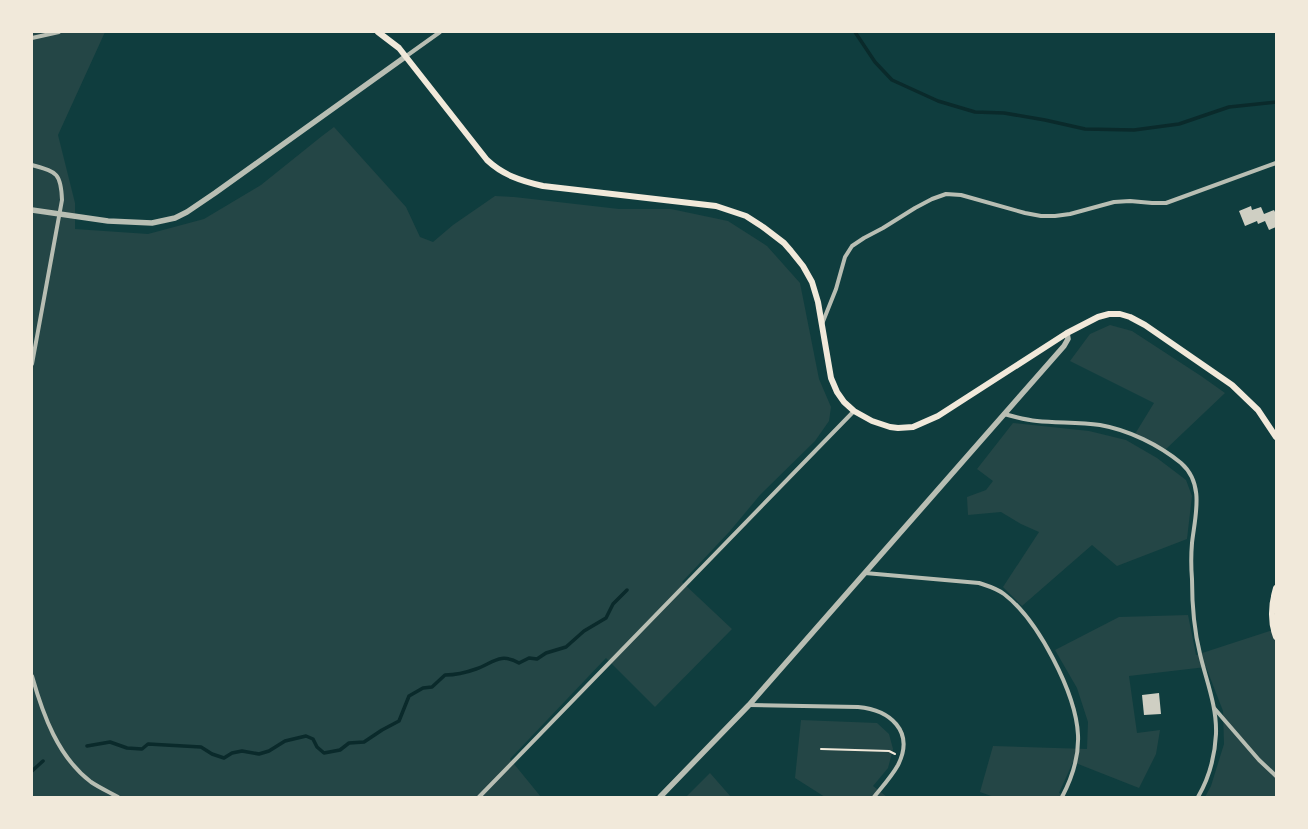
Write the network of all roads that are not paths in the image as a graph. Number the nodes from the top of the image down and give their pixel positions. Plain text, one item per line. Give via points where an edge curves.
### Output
1 (59, 32) edge
2 (378, 32) edge
3 (440, 32) edge
4 (32, 38) edge
5 (405, 57) junction
6 (1276, 163) edge
7 (32, 165) edge
8 (32, 210) edge
9 (60, 215) junction
10 (822, 324) junction
11 (1067, 333) junction
12 (32, 364) edge
13 (854, 411) junction
14 (1004, 414) junction
15 (1276, 437) edge
16 (865, 573) junction
17 (1276, 588) edge
18 (1276, 637) edge
19 (32, 676) edge
20 (749, 705) junction
21 (1214, 707) junction
22 (1276, 776) edge
23 (118, 797) edge
24 (479, 797) edge
25 (660, 797) edge
26 (874, 797) edge
27 (1062, 797) edge
28 (1198, 797) edge

1 - 4 street
2 - 5 main road via 394,44
3 - 5 street
5 - 9 street via 215,193 175,218 139,223
5 - 10 main road via 484,156 494,167 509,176 542,186 716,206 746,216 764,227 784,243 802,266 815,290
6 - 10 street via 1166,202 1114,202 1055,216 1032,214 961,195 938,196 852,246 845,257
7 - 9 street via 50,170 58,176 62,192
8 - 9 street
9 - 12 street
10 - 13 main road via 832,384 844,402
11 - 13 main road via 946,411 920,424 904,428 890,427
11 - 14 street via 1068,339 1064,346
11 - 15 main road via 1092,319 1109,314 1125,315 1135,319 1232,385 1258,410
13 - 24 street
14 - 16 street
14 - 21 street via 1037,421 1100,425 1154,445 1183,464 1193,479 1198,498 1192,545 1193,611 1196,639
16 - 20 street
16 - 27 street via 979,583 997,590 1014,604 1037,632 1053,658 1066,685 1075,717 1078,736 1075,763
17 - 18 main road via 1271,616
19 - 23 street via 48,721 65,754 90,781
20 - 25 street
20 - 26 street via 868,708 879,711 893,721 900,730 903,740 900,758 898,765
21 - 22 street
21 - 28 street via 1216,735 1213,757

